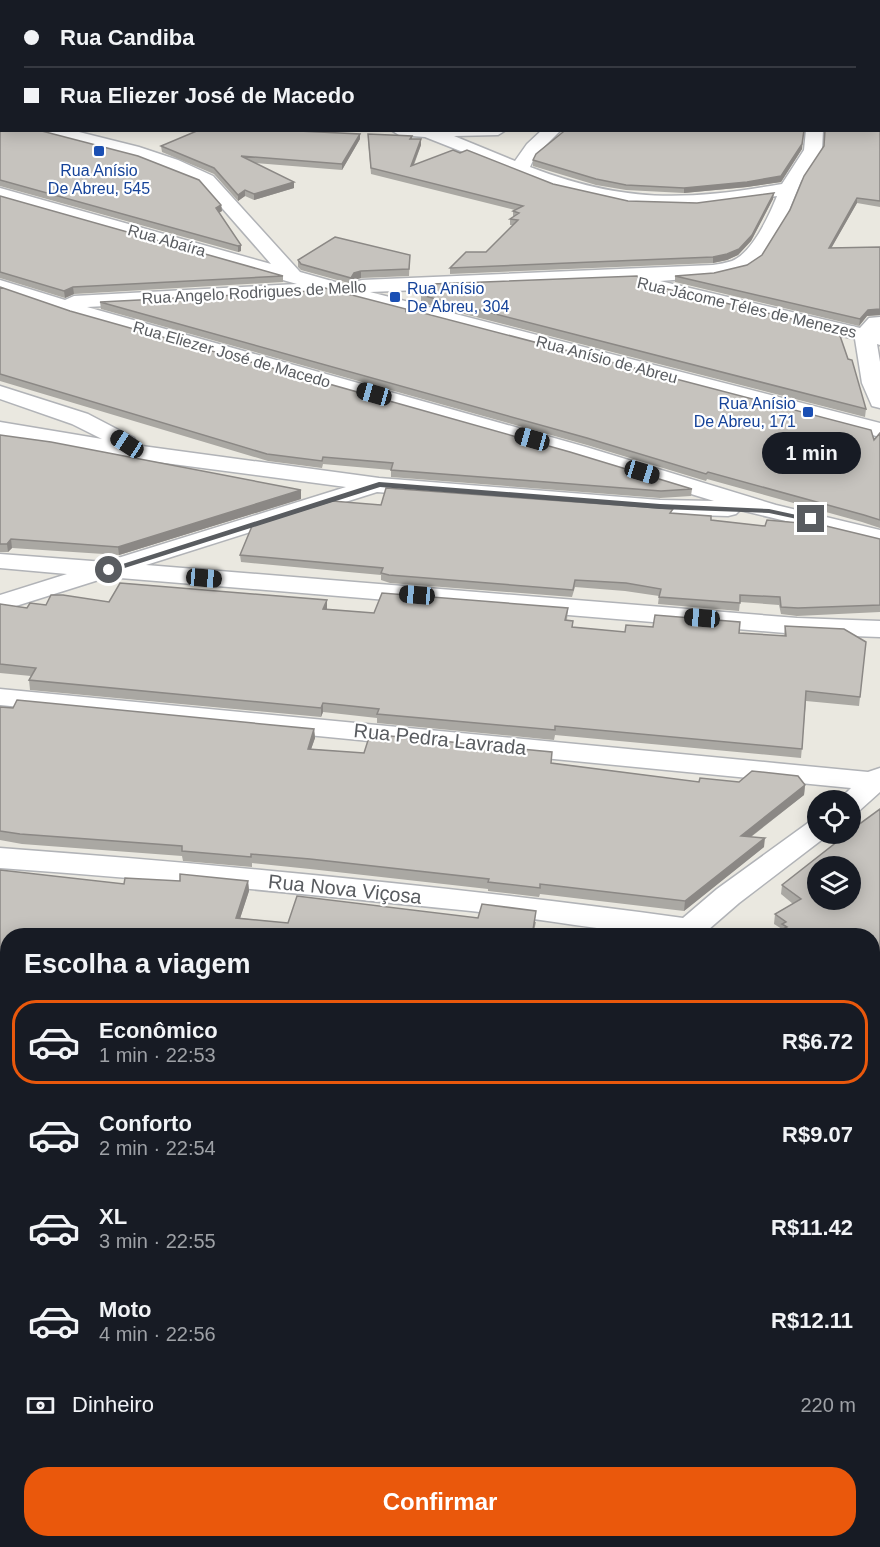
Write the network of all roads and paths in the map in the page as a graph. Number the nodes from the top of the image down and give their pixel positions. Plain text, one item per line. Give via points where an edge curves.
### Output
1 (57, 132) edge
2 (428, 132) edge
3 (551, 132) edge
4 (815, 132) edge
5 (521, 169) junction
6 (787, 189) junction
7 (0, 193) edge
8 (293, 276) junction
9 (615, 276) junction
10 (0, 286) edge
11 (333, 288) junction
12 (53, 303) junction
13 (0, 305) edge
14 (880, 320) edge
15 (873, 338) edge
16 (0, 392) edge
17 (880, 401) edge
18 (0, 429) edge
19 (880, 430) edge
20 (142, 453) junction
21 (379, 485) junction
22 (769, 511) junction
23 (880, 537) edge
24 (0, 561) edge
25 (109, 570) junction
26 (0, 603) edge
27 (880, 629) edge
28 (0, 697) edge
29 (879, 780) edge
30 (861, 795) edge
31 (807, 838) edge
32 (0, 858) edge
33 (654, 928) edge
34 (691, 928) edge

1 - 8 street via 133,151 207,180
2 - 5 street
3 - 5 street via 522,162
4 - 6 street, Rua Angelo Rodrigues de Mello via 813,150
5 - 6 street via 605,196 655,202
6 - 9 street, Rua Angelo Rodrigues de Mello via 765,237 753,255 739,265 713,271
7 - 8 street, Rua Abaíra
8 - 11 street, Rua Abaíra
9 - 11 street, Rua Angelo Rodrigues de Mello
9 - 15 street, Rua Jácome Téles de Menezes
10 - 12 street, Rua Eliezer José de Macedo
11 - 12 street, Rua Angelo Rodrigues de Mello
11 - 19 street, Rua Anísio de Abreu
12 - 13 street, Rua Angelo Rodrigues de Mello
12 - 22 street, Rua Eliezer José de Macedo via 567,449
14 - 15 street
15 - 17 street via 873,383
16 - 20 street via 80,419
18 - 20 street
20 - 21 street
21 - 22 street via 660,507
21 - 25 street
22 - 23 street, Rua Eliezer José de Macedo
24 - 25 street
25 - 26 street
25 - 27 street via 785,625
28 - 29 street, Rua Pedra Lavrada
29 - 30 street
31 - 34 street
32 - 33 street, Rua Nova Viçosa via 201,873 526,907

